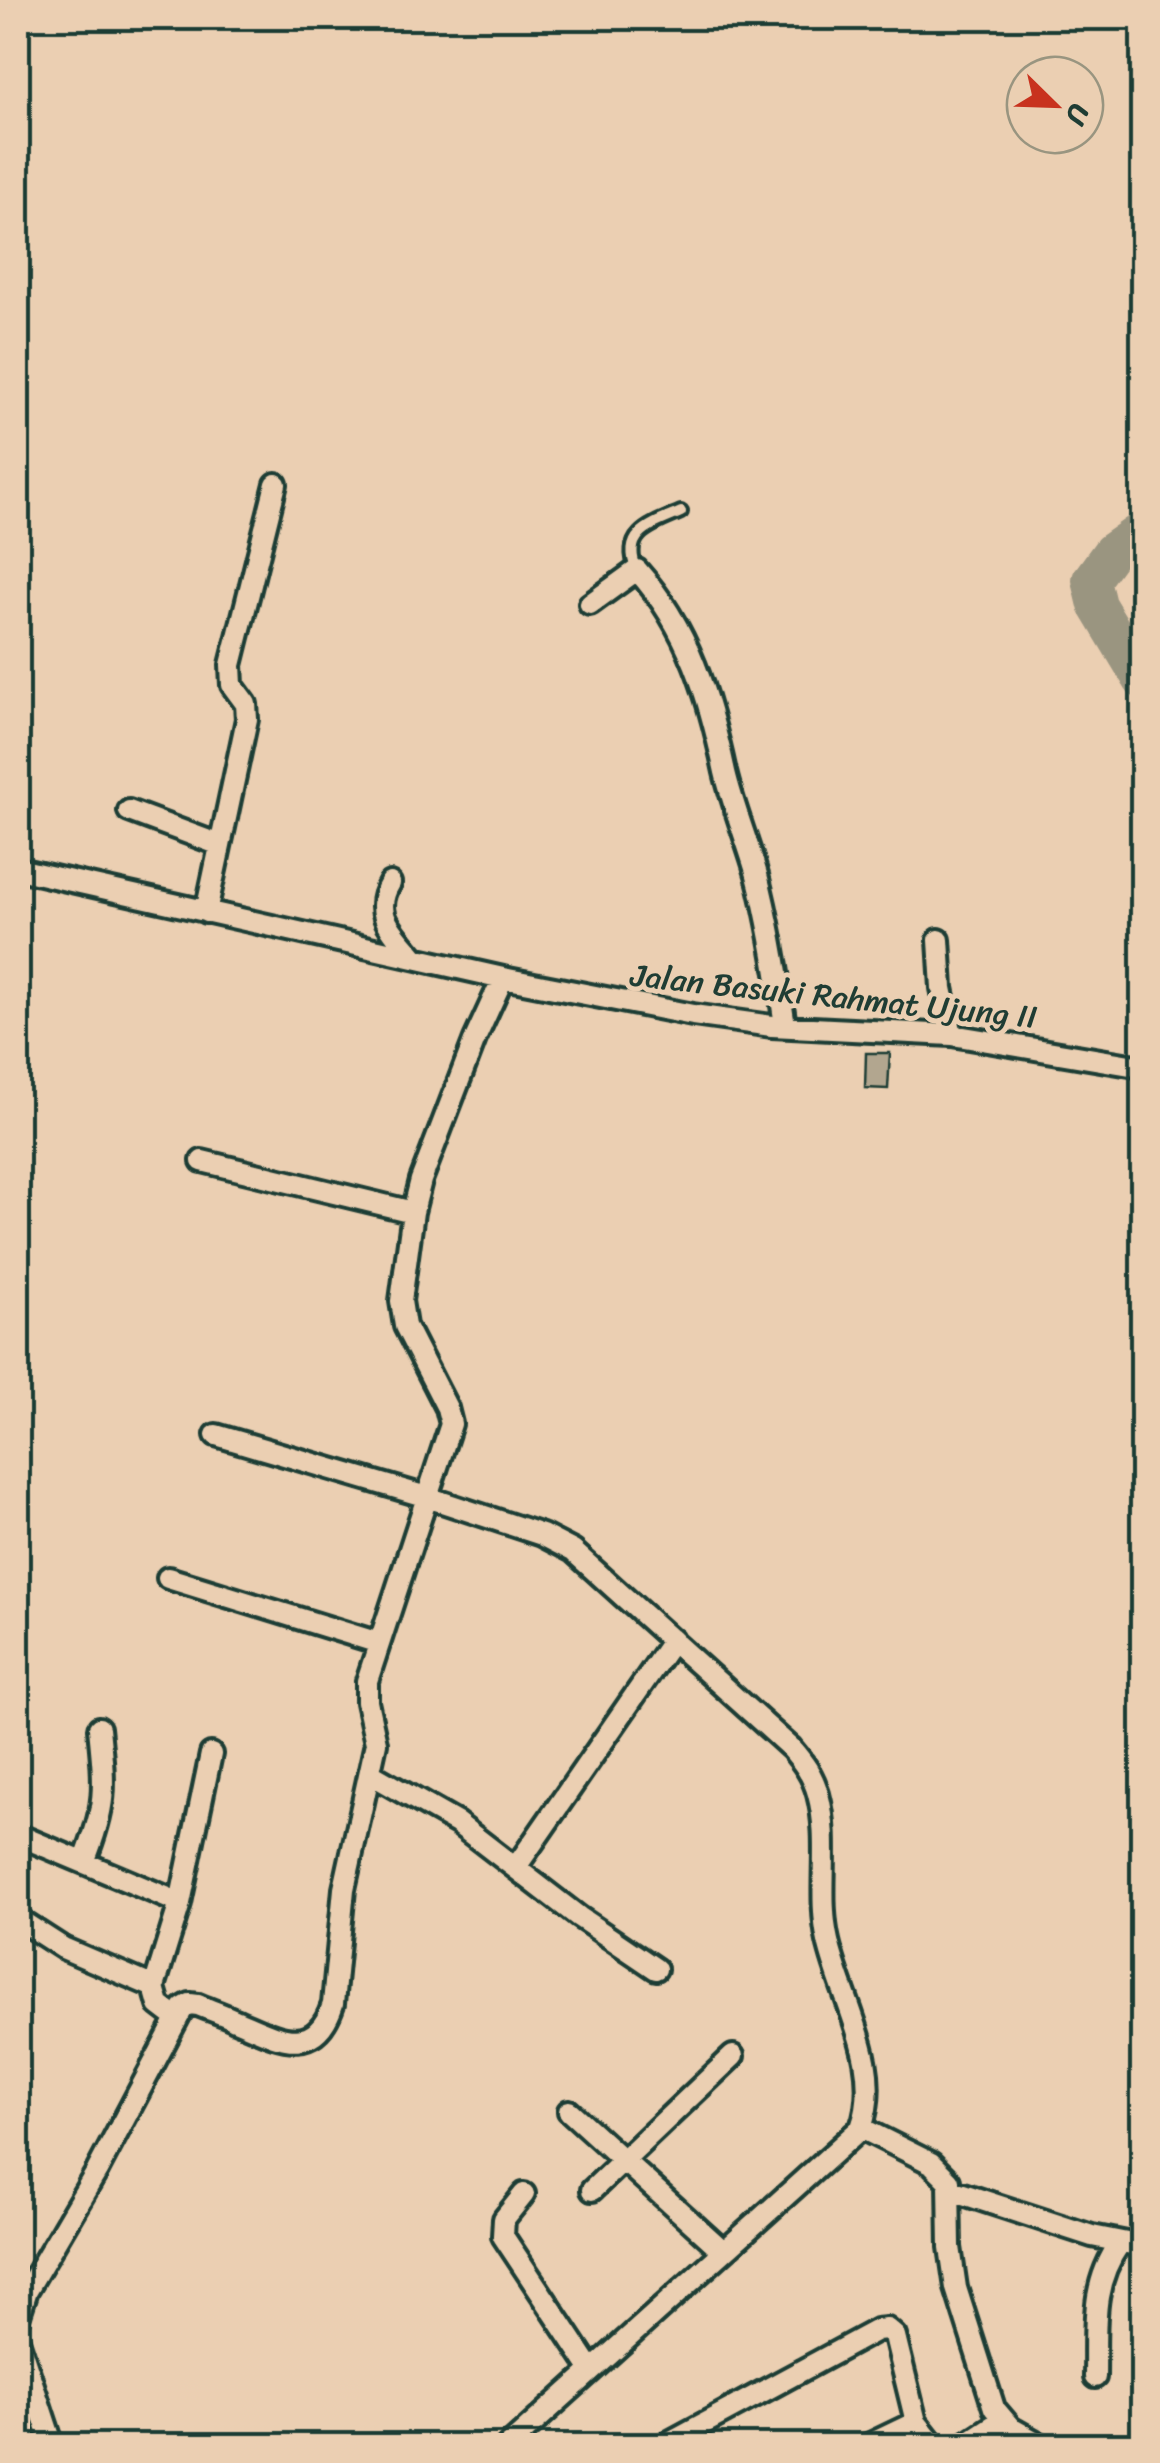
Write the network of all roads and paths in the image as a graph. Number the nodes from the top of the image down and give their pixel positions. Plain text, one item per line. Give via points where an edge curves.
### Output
1 (276, 484) dead end
2 (681, 512) dead end
3 (637, 570) junction
4 (590, 604) dead end
5 (129, 811) dead end
6 (220, 845) junction
7 (18, 869) edge
8 (390, 883) dead end
9 (206, 912) junction
10 (939, 940) dead end
11 (414, 956) junction
12 (502, 978) junction
13 (784, 1026) junction
14 (952, 1036) junction
15 (1142, 1067) edge
16 (202, 1161) dead end
17 (414, 1212) junction
18 (216, 1435) dead end
19 (427, 1497) junction
20 (168, 1578) dead end
21 (673, 1640) junction
22 (379, 1643) junction
23 (99, 1728) dead end
24 (210, 1754) dead end
25 (371, 1774) junction
26 (18, 1835) edge
27 (84, 1862) junction
28 (516, 1867) junction
29 (180, 1903) junction
30 (18, 1919) edge
31 (656, 1968) dead end
32 (154, 1987) junction
33 (176, 2018) junction
34 (734, 2056) dead end
35 (569, 2111) dead end
36 (862, 2128) junction
37 (624, 2161) junction
38 (592, 2190) dead end
39 (951, 2190) junction
40 (524, 2194) dead end
41 (1120, 2244) junction
42 (1142, 2246) edge
43 (723, 2252) junction
44 (18, 2318) edge
45 (18, 2340) edge
46 (591, 2370) junction
47 (1095, 2377) dead end
48 (1002, 2420) junction
49 (916, 2422) junction
50 (53, 2446) edge
51 (508, 2446) edge
52 (662, 2446) edge
53 (866, 2446) edge
54 (936, 2446) edge
55 (962, 2446) edge
56 (1043, 2446) edge

1 - 6 street via 231,666 247,712
2 - 3 lane via 633,540
3 - 4 street
3 - 13 street via 681,633 712,708 758,878
5 - 6 street
6 - 9 street
7 - 9 street, Jalan Basuki Rahmat Ujung II
8 - 11 street via 382,912
9 - 11 street, Jalan Basuki Rahmat Ujung II
10 - 14 street
11 - 12 street, Jalan Basuki Rahmat Ujung II
12 - 13 street, Jalan Basuki Rahmat Ujung II
12 - 17 street
13 - 14 street, Jalan Basuki Rahmat Ujung II
14 - 15 street, Jalan Basuki Rahmat Ujung II
16 - 17 street
17 - 19 street via 401,1314 451,1424
18 - 19 street
19 - 21 street via 574,1552
19 - 22 street
20 - 22 street
21 - 28 street
21 - 36 street via 791,1748 814,1782 822,1814 827,1938 865,2054 869,2091
22 - 25 street via 366,1692 376,1742
23 - 27 street via 103,1806
24 - 29 street
25 - 28 street via 457,1823
25 - 33 street via 344,1889 333,2004 324,2024 291,2042 194,2004
26 - 27 street
27 - 29 street
28 - 31 street
29 - 32 street
30 - 32 street via 63,1948
32 - 33 street via 160,2006
33 - 44 street
34 - 37 street
35 - 37 street
36 - 39 street via 931,2163
36 - 43 street
37 - 38 street
37 - 43 street
39 - 41 street
39 - 48 street via 956,2288
40 - 46 street via 504,2219 503,2236
41 - 42 street
41 - 47 street via 1099,2283
43 - 46 street
45 - 50 street
46 - 51 street
48 - 55 street
48 - 56 street
49 - 52 street via 895,2336 887,2329
49 - 53 street
49 - 54 street

